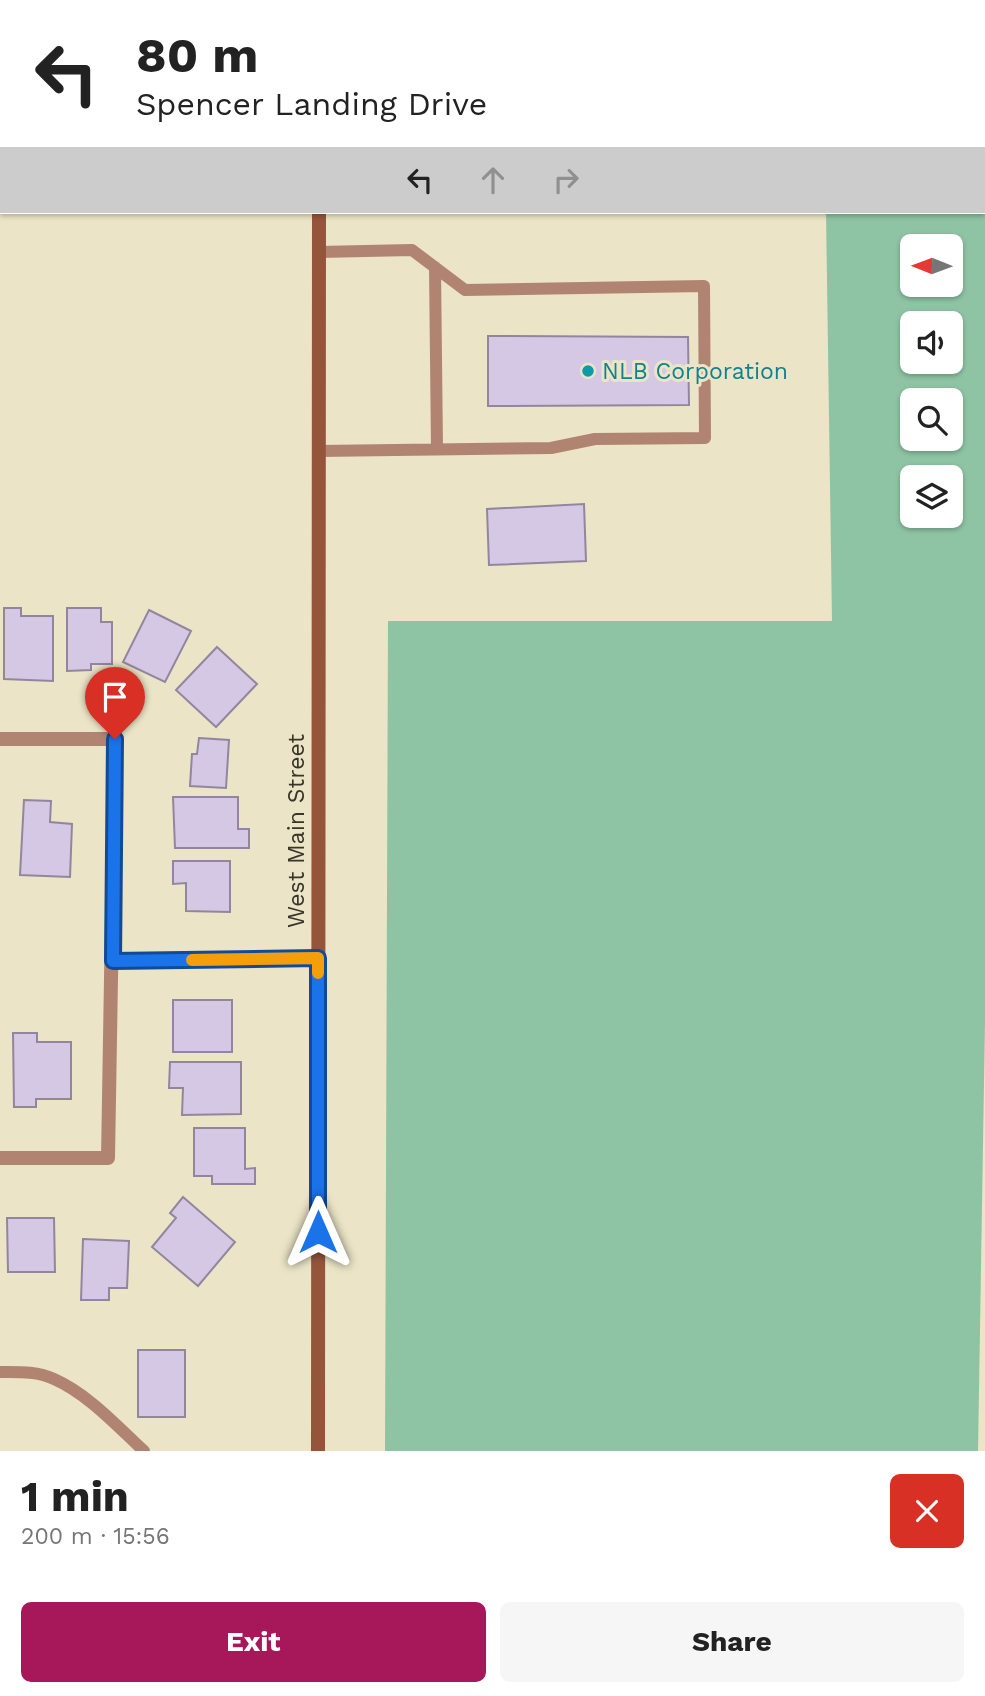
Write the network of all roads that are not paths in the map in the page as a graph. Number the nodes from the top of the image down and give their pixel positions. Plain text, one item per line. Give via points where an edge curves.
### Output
1 (319, 214) edge
2 (319, 252) junction
3 (435, 267) junction
4 (437, 449) junction
5 (319, 451) junction
6 (0, 739) edge
7 (318, 958) junction
8 (113, 961) junction
9 (0, 1158) edge
10 (0, 1372) edge
11 (144, 1451) edge
12 (318, 1451) edge

1 - 2 main road, West Main Street
2 - 3 lane via 412,250
2 - 5 main road, West Main Street
3 - 4 lane
3 - 4 lane via 465,290 704,286 705,438 595,439 551,448
4 - 5 lane
5 - 7 main road, West Main Street
6 - 8 street via 115,739
7 - 8 street
7 - 12 main road, West Main Street
8 - 9 street via 108,1158
10 - 11 lane via 53,1378

